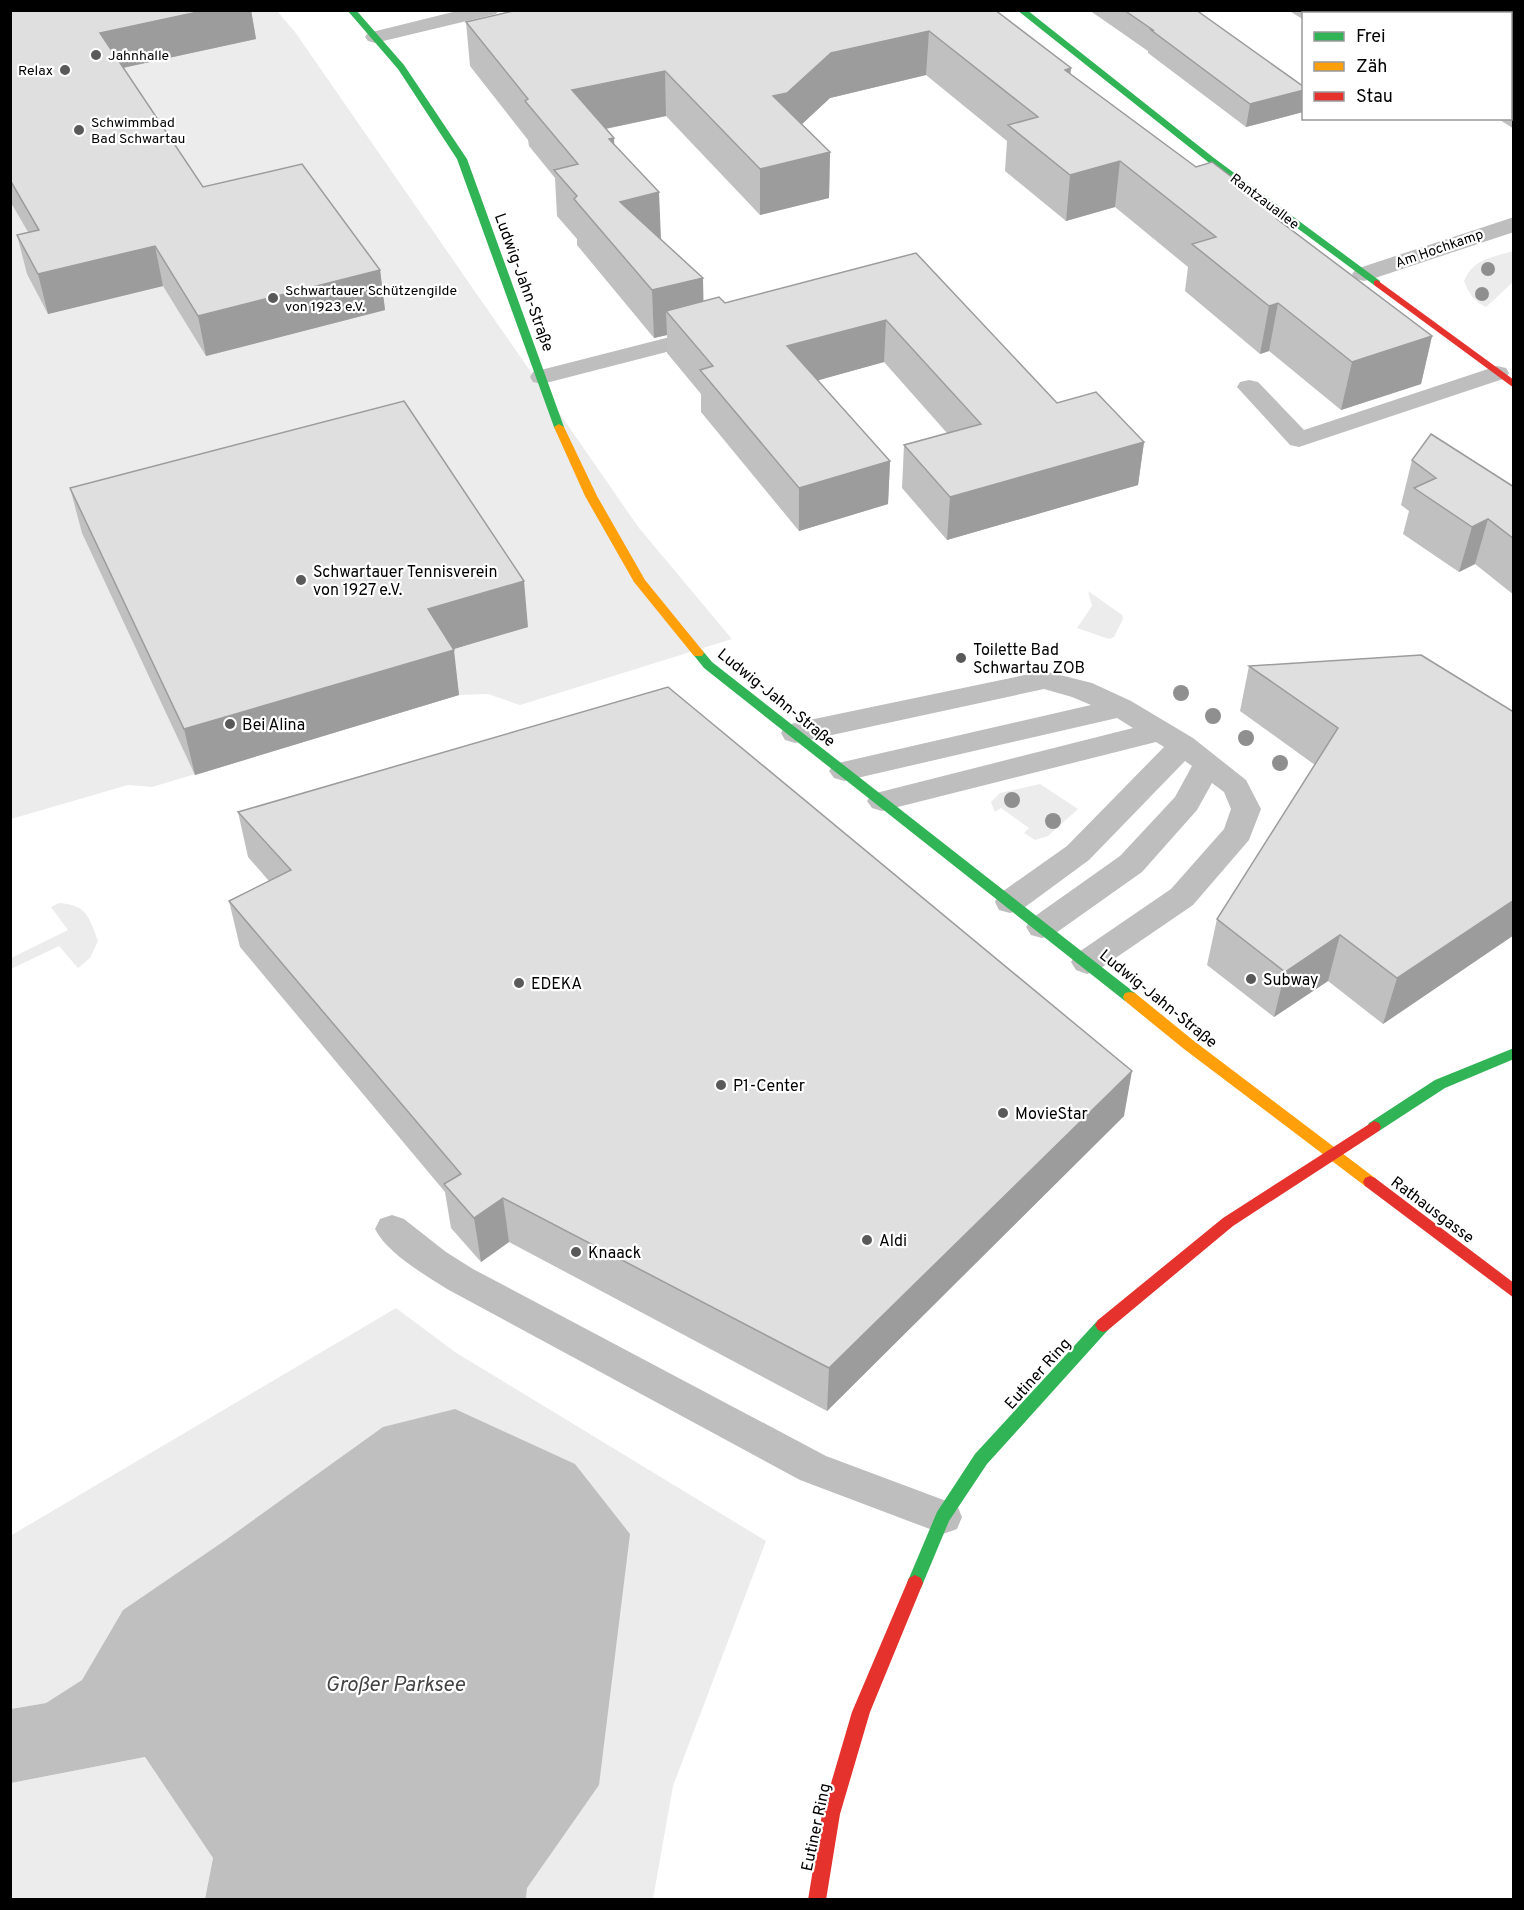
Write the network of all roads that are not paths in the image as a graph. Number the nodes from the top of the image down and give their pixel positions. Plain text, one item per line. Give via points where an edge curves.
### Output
1 (351, 10) edge
2 (489, 10) edge
3 (1021, 10) edge
4 (375, 37) junction
5 (1514, 224) edge
6 (1364, 274) junction
7 (735, 328) edge
8 (542, 377) junction
9 (1505, 379) edge
10 (1249, 387) dead end
11 (1121, 708) junction
12 (795, 733) junction
13 (1172, 738) junction
14 (1208, 762) junction
15 (844, 771) junction
16 (882, 801) junction
17 (1010, 902) junction
18 (1042, 927) junction
19 (1087, 962) junction
20 (1514, 1053) edge
21 (1332, 1154) junction
22 (392, 1229) dead end
23 (1514, 1292) edge
24 (943, 1517) junction
25 (817, 1899) edge

1 - 4 street, Ludwig-Jahn-Straße
2 - 4 street
3 - 6 street, Rantzauallee via 1210,160
4 - 8 street, Ludwig-Jahn-Straße via 401,67 462,159
5 - 6 street, Am Hochkamp
6 - 9 street, Rantzauallee
7 - 8 lane
8 - 12 street, Ludwig-Jahn-Straße via 559,428 591,496 640,582 708,665
9 - 10 lane via 1299,440
11 - 12 lane via 1082,690 1044,680
11 - 13 lane
11 - 15 lane
12 - 15 street, Ludwig-Jahn-Straße
13 - 14 lane
13 - 16 lane
13 - 17 lane via 1078,853
14 - 18 lane via 1187,802 1131,864
14 - 19 lane via 1236,788 1246,809 1238,832 1182,897
15 - 16 street, Ludwig-Jahn-Straße
16 - 17 street, Ludwig-Jahn-Straße
17 - 18 street, Ludwig-Jahn-Straße
18 - 19 street, Ludwig-Jahn-Straße
19 - 21 street, Ludwig-Jahn-Straße via 1189,1046
20 - 21 street, Eutiner Ring via 1440,1084
21 - 23 street, Rathausgasse
21 - 24 street, Eutiner Ring via 1228,1222 1105,1323 981,1460
22 - 24 lane via 460,1279 813,1468
24 - 25 street, Eutiner Ring via 861,1712 831,1814

